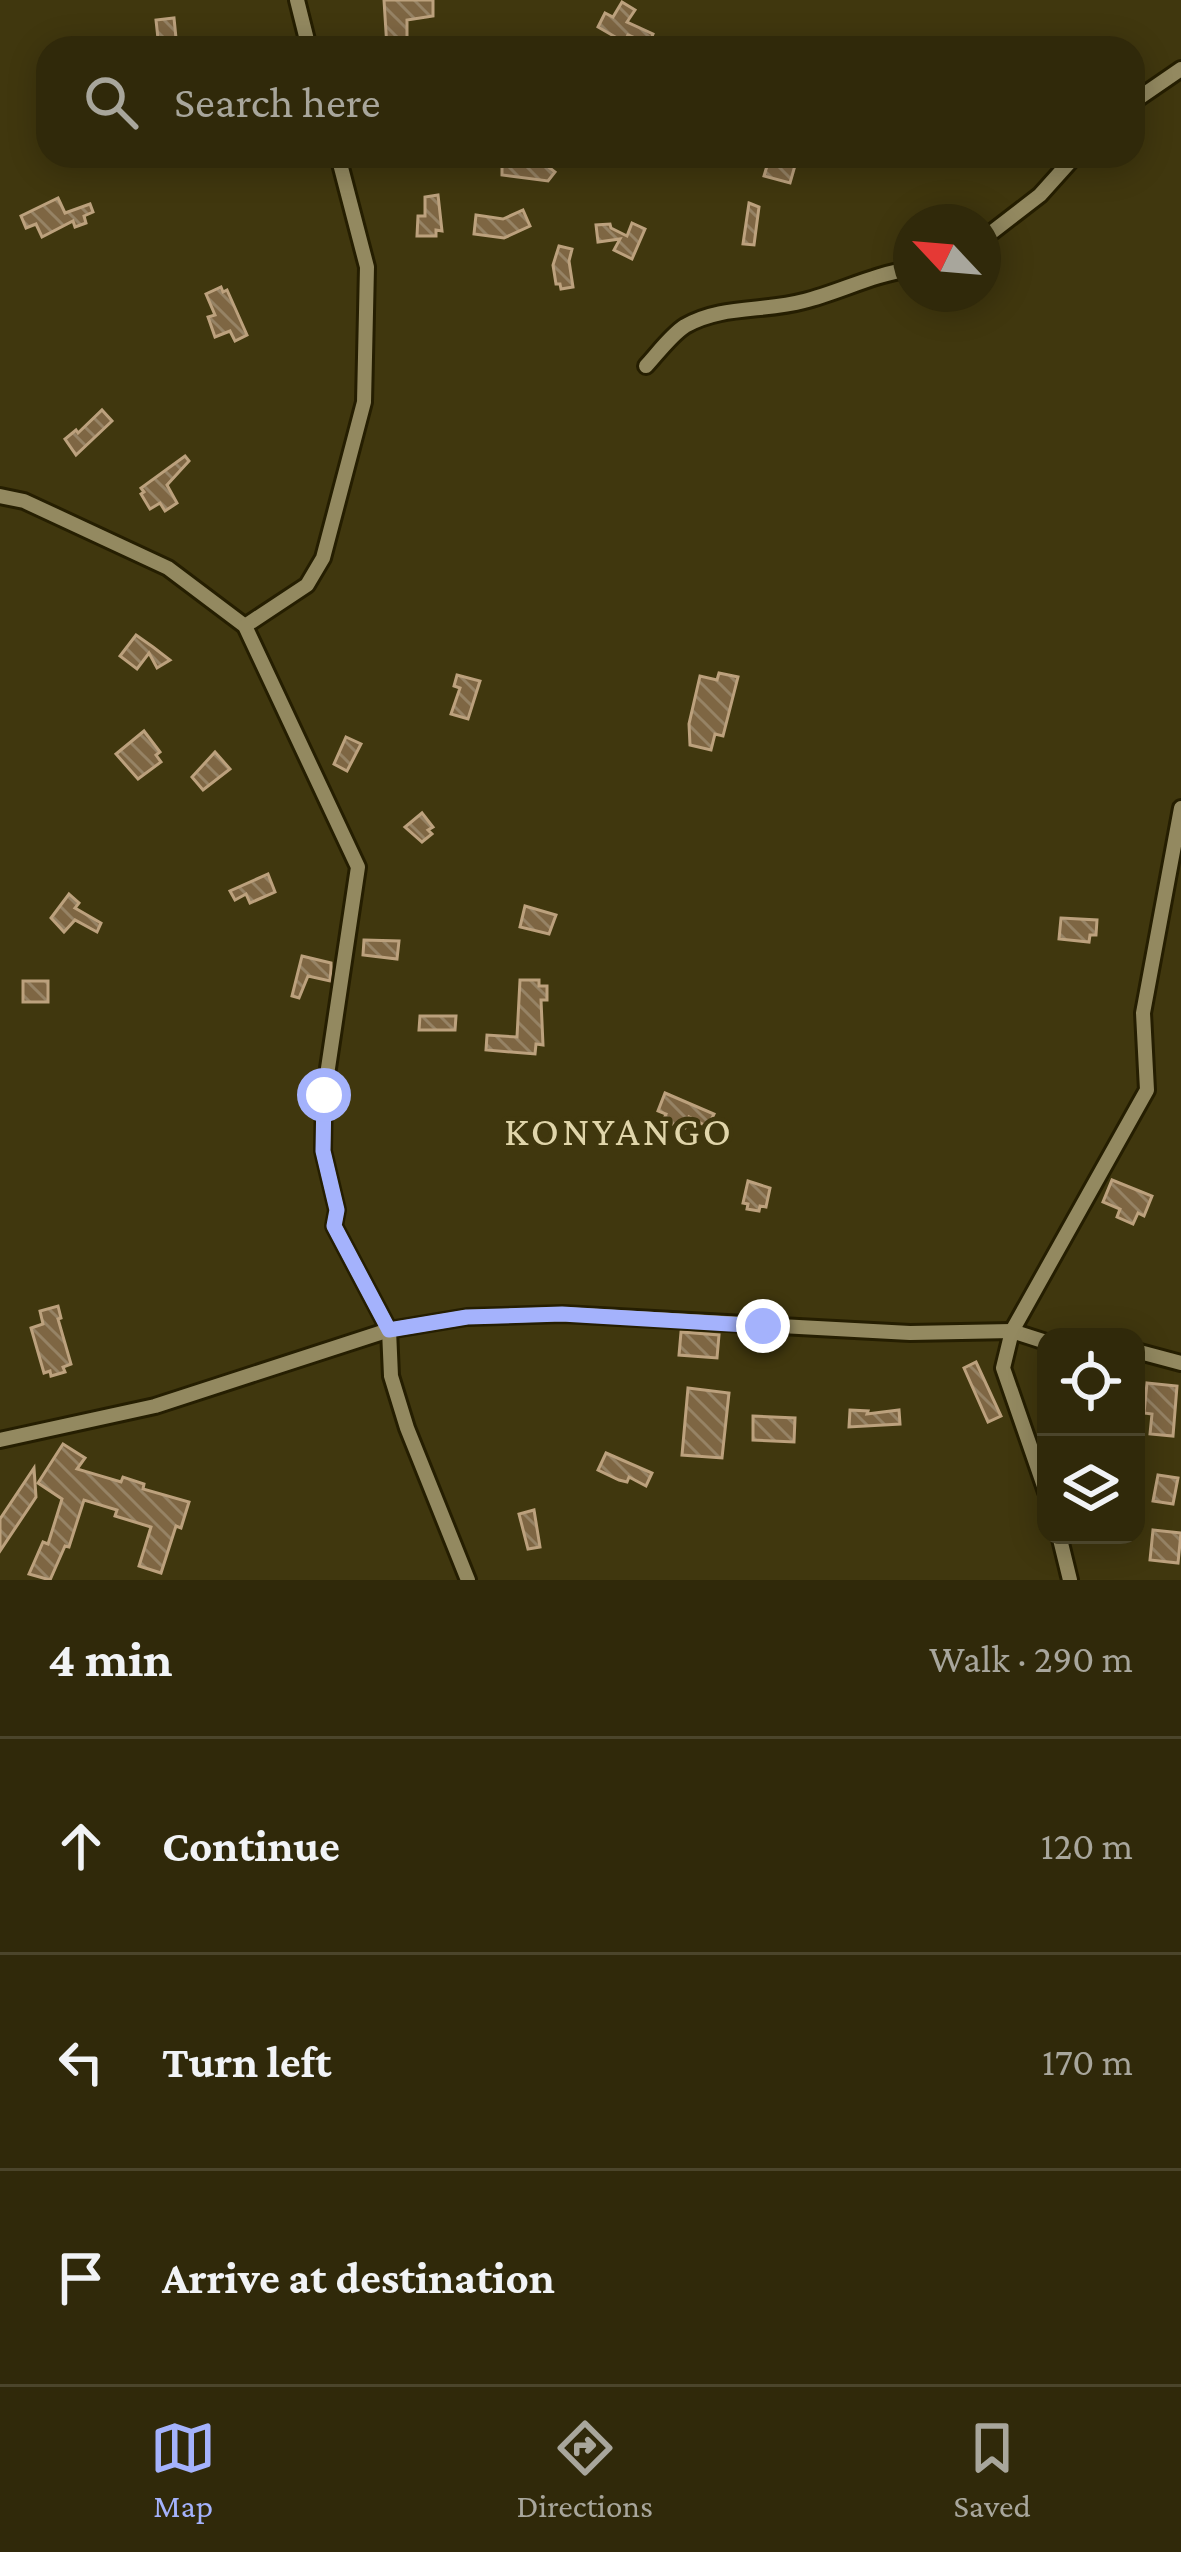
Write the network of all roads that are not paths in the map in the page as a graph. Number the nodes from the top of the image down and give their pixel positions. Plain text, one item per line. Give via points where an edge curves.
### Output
1 (297, 0) edge
2 (307, 36) edge
3 (1181, 70) edge
4 (1145, 94) edge
5 (341, 168) edge
6 (1064, 168) edge
7 (1001, 225) edge
8 (893, 272) edge
9 (646, 366) dead end
10 (0, 496) edge
11 (245, 626) junction
12 (1181, 808) edge
13 (389, 1330) junction
14 (1012, 1331) junction
15 (1037, 1339) edge
16 (1145, 1354) edge
17 (1181, 1363) edge
18 (0, 1440) edge
19 (1037, 1466) edge
20 (1061, 1544) edge
21 (468, 1580) edge
22 (1070, 1580) edge

1 - 2 street
3 - 4 street
5 - 11 street via 367,267 364,402 323,558 307,585
6 - 7 street
8 - 9 street via 804,302 722,311 682,328
10 - 11 street via 168,568
11 - 13 street via 358,867 323,1151 334,1226
12 - 14 street via 1143,1013 1147,1090
13 - 14 street via 562,1314
13 - 18 street via 155,1406
13 - 21 street via 391,1376 407,1428
14 - 15 street
14 - 19 street via 1003,1368
16 - 17 street
20 - 22 street

